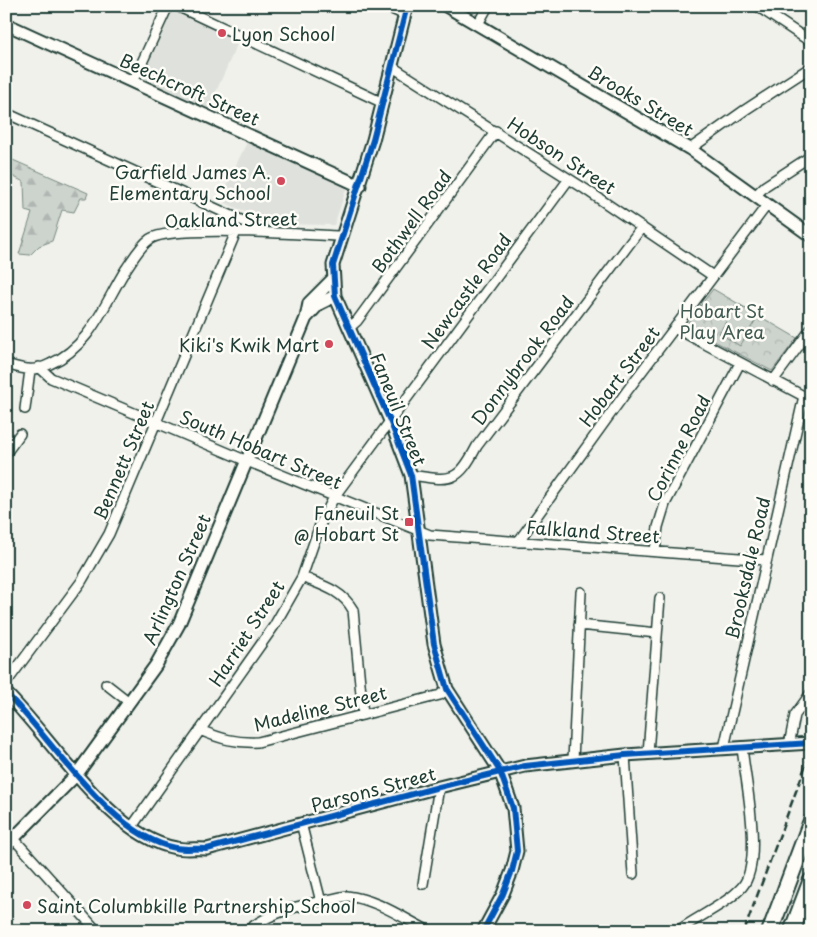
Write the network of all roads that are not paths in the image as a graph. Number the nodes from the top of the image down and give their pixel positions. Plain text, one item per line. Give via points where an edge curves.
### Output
1 (168, 6) edge
2 (177, 6) edge
3 (384, 6) edge
4 (446, 6) edge
5 (488, 6) edge
6 (757, 6) edge
7 (406, 11) edge
8 (6, 24) edge
9 (478, 24) junction
10 (811, 42) edge
11 (391, 66) junction
12 (811, 67) edge
13 (133, 82) junction
14 (383, 103) junction
15 (6, 112) edge
16 (496, 131) junction
17 (690, 150) junction
18 (811, 156) edge
19 (569, 179) junction
20 (360, 186) junction
21 (755, 196) junction
22 (767, 205) junction
23 (642, 228) junction
24 (236, 232) junction
25 (270, 233) junction
26 (342, 236) junction
27 (811, 236) edge
28 (713, 276) junction
29 (333, 279) junction
30 (335, 296) junction
31 (306, 318) junction
32 (349, 328) junction
33 (675, 328) junction
34 (811, 329) edge
35 (6, 364) edge
36 (740, 364) junction
37 (39, 368) junction
38 (30, 370) junction
39 (773, 380) junction
40 (807, 398) edge
41 (26, 409) dead end
42 (158, 422) junction
43 (390, 423) junction
44 (20, 434) dead end
45 (6, 453) edge
46 (246, 461) junction
47 (411, 475) junction
48 (334, 497) junction
49 (418, 531) junction
50 (518, 542) junction
51 (655, 551) junction
52 (766, 560) junction
53 (302, 577) junction
54 (581, 592) dead end
55 (660, 598) dead end
56 (579, 625) junction
57 (657, 633) junction
58 (6, 683) edge
59 (106, 684) dead end
60 (447, 689) junction
61 (811, 692) edge
62 (6, 693) edge
63 (129, 702) junction
64 (362, 715) junction
65 (200, 730) junction
66 (811, 743) edge
67 (789, 745) junction
68 (742, 747) junction
69 (724, 748) junction
70 (648, 753) junction
71 (625, 755) junction
72 (573, 760) junction
73 (500, 771) junction
74 (77, 774) junction
75 (439, 787) junction
76 (811, 822) edge
77 (301, 823) junction
78 (131, 828) junction
79 (9, 838) edge
80 (633, 874) dead end
81 (811, 881) edge
82 (423, 884) dead end
83 (321, 902) junction
84 (97, 931) edge
85 (247, 931) edge
86 (429, 931) edge
87 (483, 931) edge
88 (678, 931) edge
89 (770, 931) edge
90 (792, 931) edge

1 - 13 street
2 - 14 street
3 - 7 street
4 - 9 street, Brooks Street
5 - 9 street
6 - 10 street
7 - 11 street, Faneuil Street
8 - 13 street, Beechcroft Street
9 - 17 street, Brooks Street
11 - 14 street, Faneuil Street
11 - 16 street, Hobson Street
12 - 17 street
13 - 20 street, Beechcroft Street
14 - 20 street, Faneuil Street
15 - 25 street
16 - 19 street, Hobson Street
16 - 32 street, Bothwell Road via 357,322
17 - 21 street, Brooks Street
18 - 21 street
19 - 23 street, Hobson Street
19 - 43 street, Newcastle Road
20 - 26 street, Faneuil Street
21 - 22 street, Brooks Street
22 - 27 street, Brooks Street
22 - 28 street, Hobart Street
23 - 28 street, Hobson Street
23 - 47 street, Donnybrook Road via 477,446 460,474 452,478
24 - 25 street, Oakland Street
24 - 37 street, Oakland Street via 167,233 150,238 126,268 90,332 62,359
24 - 42 street, Bennett Street
25 - 26 street, Oakland Street
26 - 29 street, Faneuil Street via 333,265
28 - 33 street, Hobart Street
29 - 30 street, Faneuil Street
29 - 31 street, Arlington Street via 309,303
30 - 31 street, Arlington Street via 319,304
30 - 32 street, Faneuil Street
31 - 46 street, Arlington Street
32 - 43 street, Faneuil Street
33 - 36 street
33 - 50 street, Hobart Street
34 - 39 street
35 - 38 street, Oakland Street
36 - 39 street
36 - 51 street, Corinne Road via 666,504 658,526
37 - 38 street, Oakland Street
37 - 42 street, South Hobart Street via 51,378
38 - 41 street
39 - 40 street
40 - 52 street, Brooksdale Road
42 - 46 street, South Hobart Street
42 - 58 street, Bennett Street via 100,551 81,582
43 - 47 street, Faneuil Street
43 - 48 street, Harriet Street
44 - 45 street
46 - 48 street, South Hobart Street
46 - 63 street, Arlington Street via 179,624 156,665
47 - 49 street, Faneuil Street
48 - 49 street, South Hobart Street
48 - 53 street, Harriet Street via 320,525
49 - 50 street, Falkland Street via 434,536
49 - 60 street, Faneuil Street via 434,644
50 - 51 street, Falkland Street
51 - 52 street, Falkland Street
52 - 69 street, Brooksdale Road
53 - 64 street via 338,592 353,610
53 - 65 street, Harriet Street via 274,626
54 - 56 street
55 - 57 street
56 - 57 street
56 - 72 street
57 - 70 street
59 - 63 street
60 - 64 street, Madeline Street via 440,695
60 - 73 street, Faneuil Street
61 - 67 street via 795,715
62 - 74 street, Parsons Street
63 - 74 street, Arlington Street
64 - 65 street, Madeline Street via 258,742 223,740
65 - 78 street, Harriet Street
66 - 67 street, Parsons Street
67 - 68 street, Parsons Street
68 - 69 street, Parsons Street
68 - 88 street via 753,843 750,873 735,893
69 - 70 street, Parsons Street
70 - 71 street, Parsons Street
71 - 72 street, Parsons Street
71 - 80 street
72 - 73 street, Parsons Street
73 - 75 street, Parsons Street
73 - 87 street, Faneuil Street via 513,808 517,851 503,894
74 - 78 street, Parsons Street via 107,808
74 - 79 street, Arlington Street
75 - 77 street, Parsons Street
75 - 82 street
76 - 89 highway
77 - 78 street, Parsons Street via 207,848 177,848 156,842
77 - 83 street
79 - 84 street
81 - 90 highway
83 - 85 street via 265,917
83 - 86 street via 358,897

